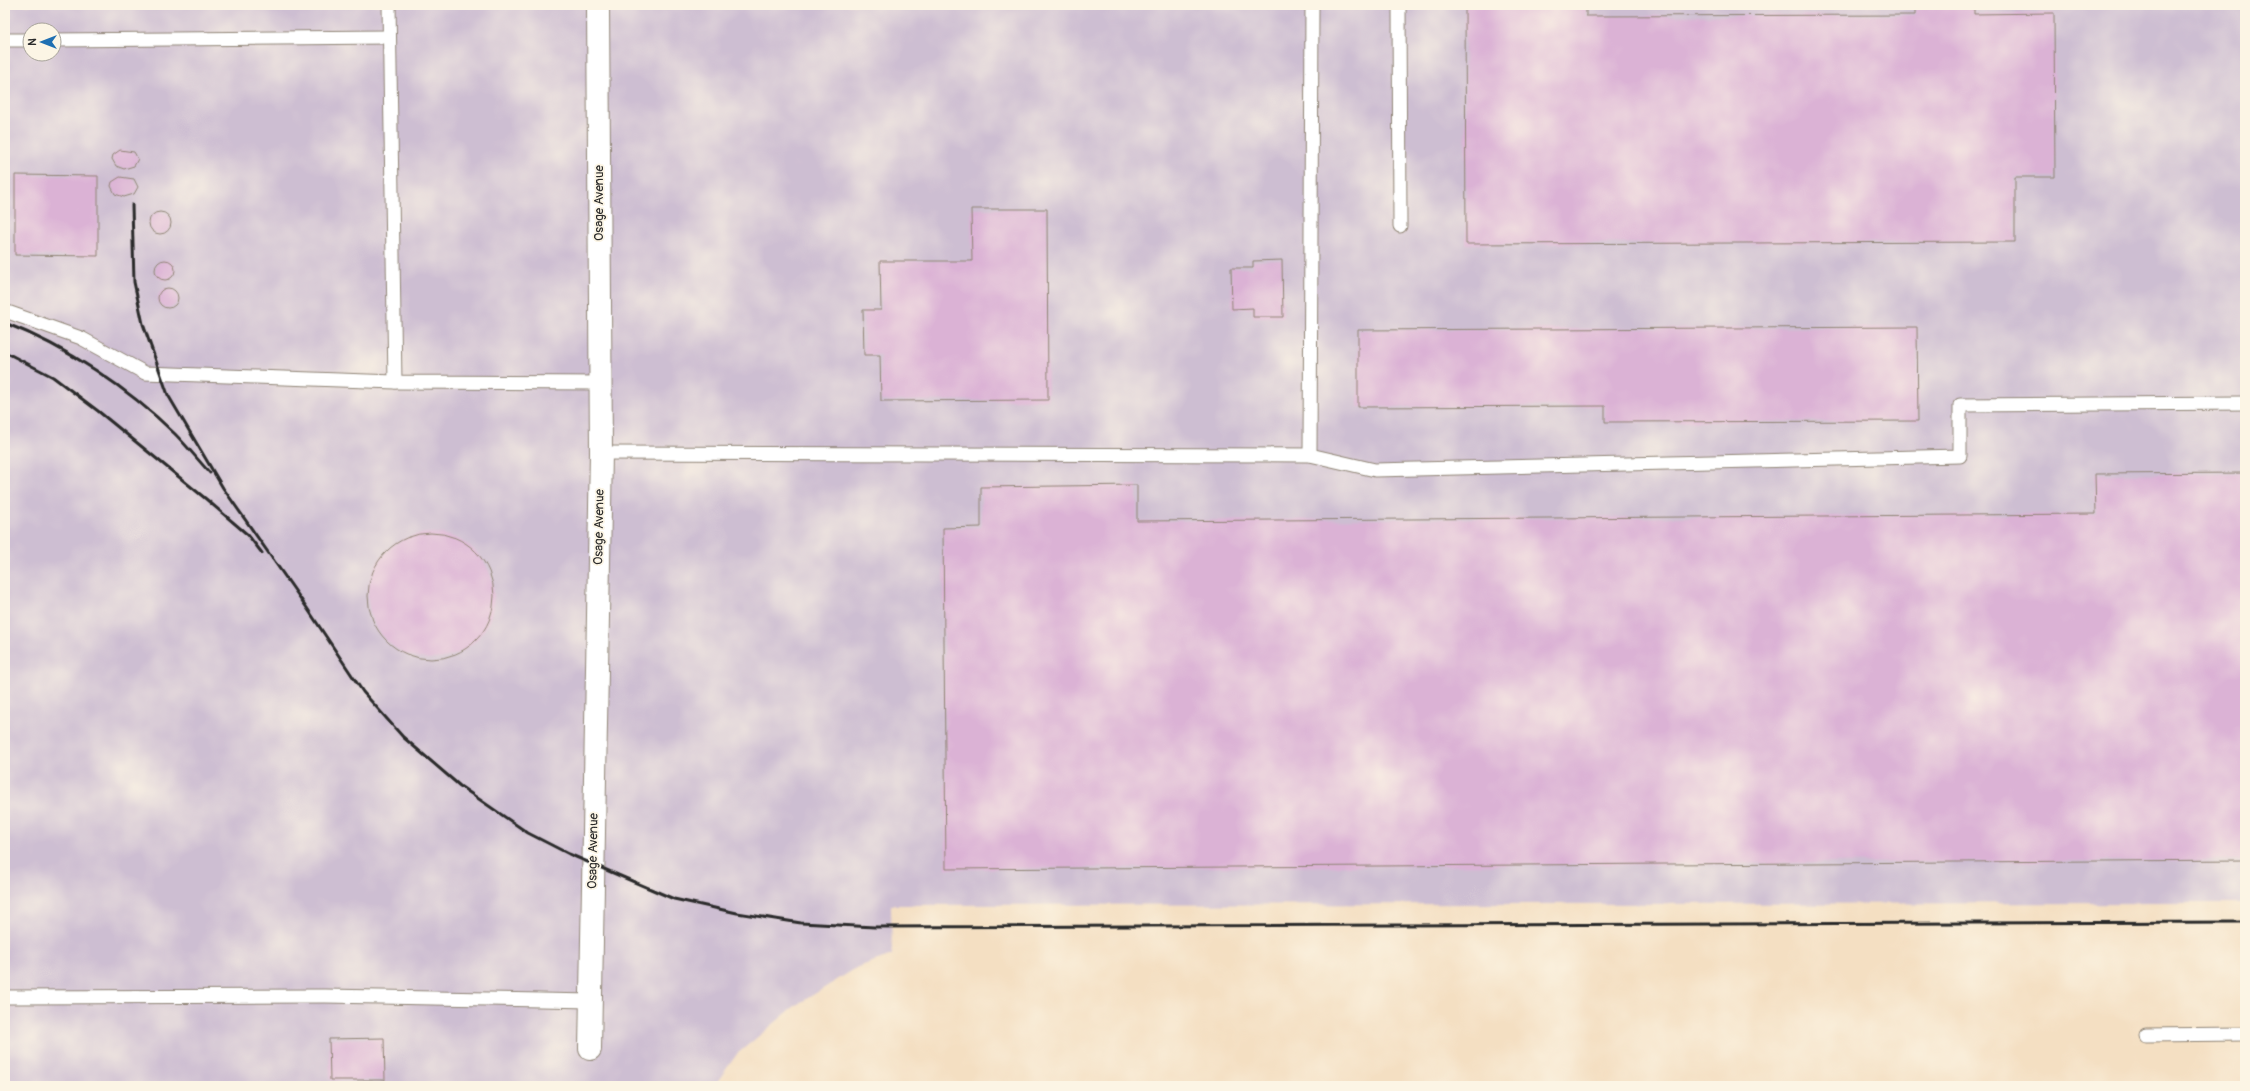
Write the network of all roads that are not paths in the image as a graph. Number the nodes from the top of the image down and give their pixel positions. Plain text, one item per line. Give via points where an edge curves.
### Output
1 (389, 5) edge
2 (598, 5) edge
3 (1312, 5) edge
4 (1399, 5) edge
5 (389, 37) junction
6 (5, 40) edge
7 (22, 40) edge
8 (62, 40) edge
9 (1400, 226) dead end
10 (5, 310) edge
11 (395, 382) junction
12 (601, 383) junction
13 (2245, 403) edge
14 (601, 453) junction
15 (1310, 455) junction
16 (5, 997) edge
17 (591, 1000) junction
18 (2245, 1034) edge
19 (2146, 1035) dead end
20 (590, 1049) dead end

1 - 5 lane
2 - 12 street, Osage Avenue
3 - 15 lane
4 - 9 lane
5 - 8 lane
5 - 11 lane
6 - 7 lane
10 - 11 lane via 81,338 145,373
11 - 12 lane
12 - 14 street, Osage Avenue
13 - 15 lane via 1960,405 1960,456 1374,470
14 - 15 lane
14 - 17 street, Osage Avenue
16 - 17 lane via 325,996
17 - 20 street, Osage Avenue
18 - 19 lane

